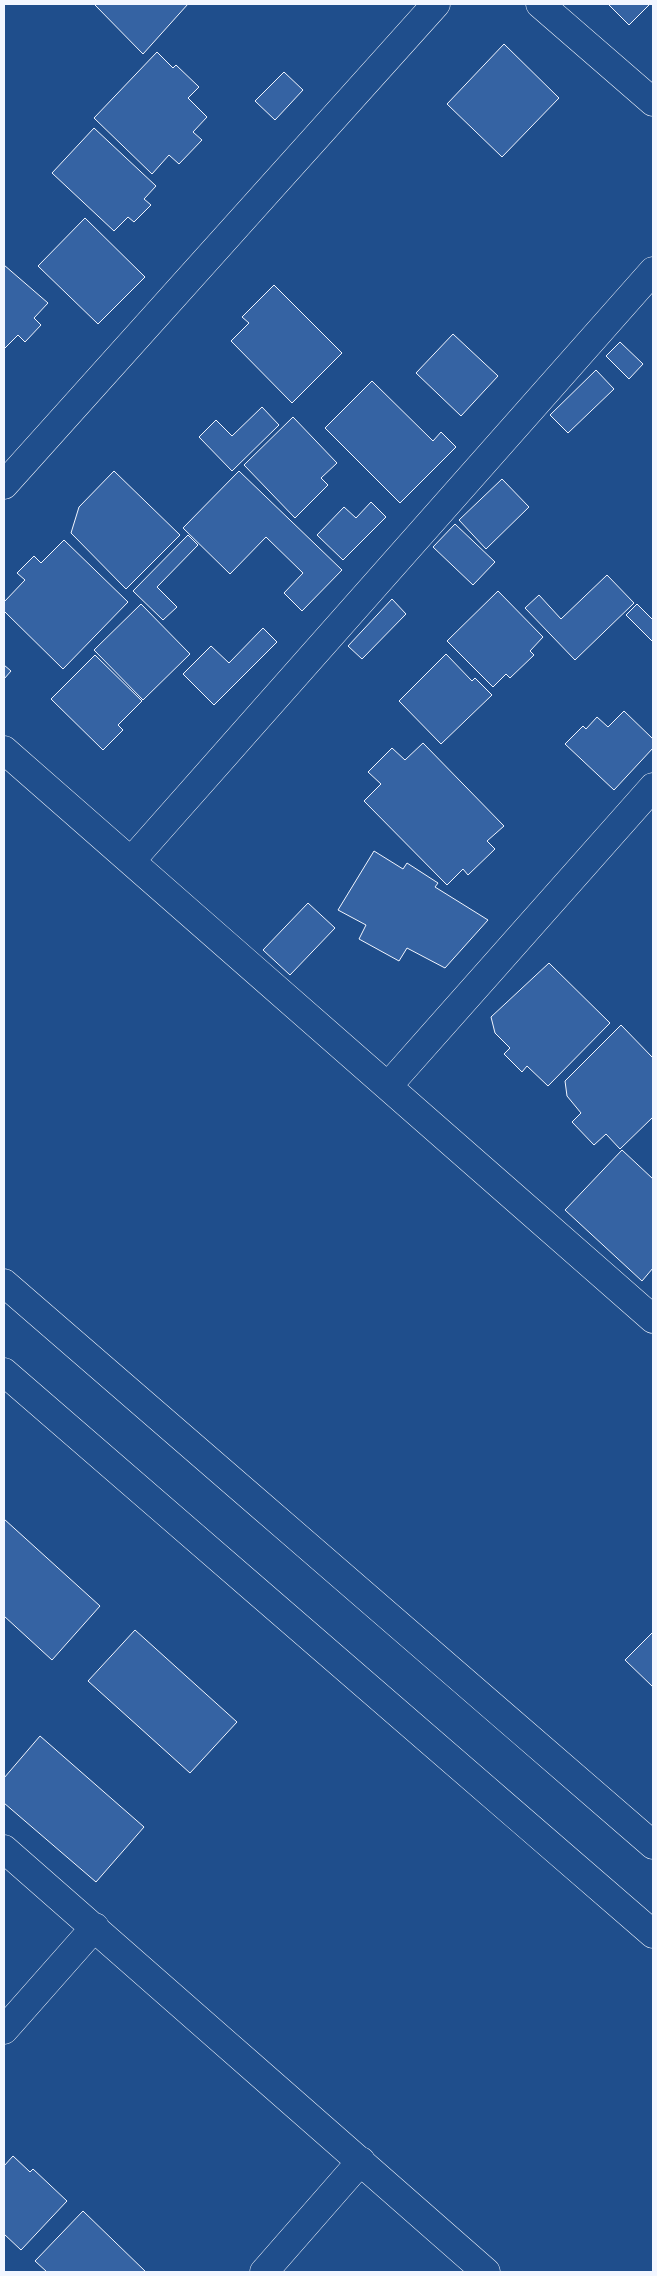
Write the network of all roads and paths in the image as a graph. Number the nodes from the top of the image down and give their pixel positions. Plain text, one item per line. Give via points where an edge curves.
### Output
1 (436, 4) edge
2 (540, 4) edge
3 (653, 102) edge
4 (653, 271) edge
5 (4, 485) edge
6 (4, 750) edge
7 (653, 787) edge
8 (131, 861) junction
9 (388, 1086) junction
10 (4, 1283) edge
11 (651, 1313) edge
12 (4, 1372) edge
13 (653, 1846) edge
14 (4, 1849) edge
15 (95, 1927) junction
16 (653, 1934) edge
17 (4, 2030) edge
18 (361, 2161) junction
19 (264, 2272) edge
20 (486, 2272) edge

1 - 5 street
2 - 3 street
4 - 8 street
6 - 8 street
7 - 9 street
8 - 9 street
9 - 11 street
10 - 13 street
12 - 16 street
14 - 15 street
15 - 17 street
15 - 18 street
18 - 19 street
18 - 20 street

